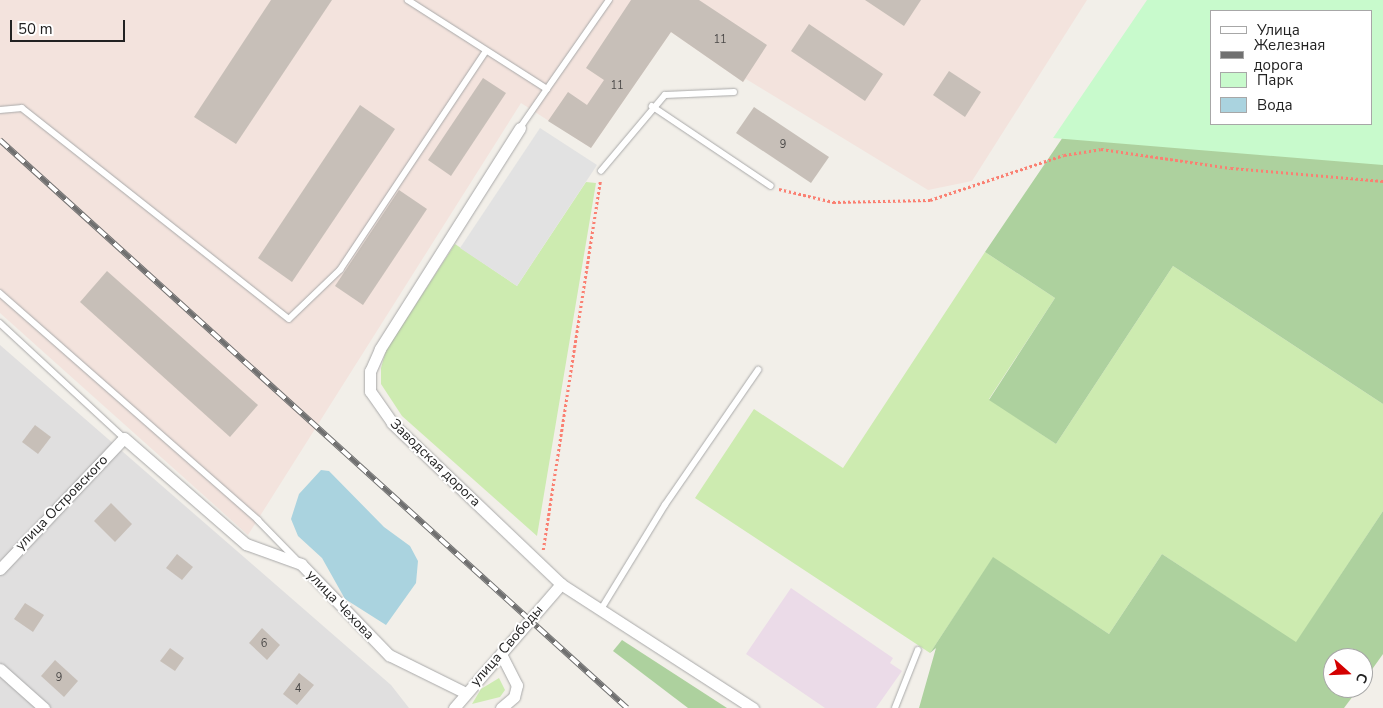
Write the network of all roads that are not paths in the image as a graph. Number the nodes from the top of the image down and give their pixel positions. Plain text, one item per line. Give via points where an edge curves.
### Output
1 (408, 0) edge
2 (609, 0) edge
3 (486, 51) junction
4 (547, 89) junction
5 (734, 92) dead end
6 (652, 106) junction
7 (0, 110) edge
8 (520, 128) joint
9 (602, 171) road end
10 (771, 186) road end
11 (0, 293) edge
12 (0, 323) edge
13 (758, 370) dead end
14 (124, 438) junction
15 (301, 564) junction
16 (0, 569) edge
17 (561, 584) junction
18 (600, 611) junction
19 (918, 650) dead end
20 (501, 654) junction
21 (0, 669) edge
22 (466, 693) junction
23 (44, 708) edge
24 (454, 708) edge
25 (501, 708) edge
26 (753, 708) edge
27 (895, 708) edge

1 - 3 lane
2 - 4 lane
3 - 4 lane
3 - 7 lane via 340,270 289,319 22,108
4 - 8 lane
5 - 6 lane via 665,95
6 - 9 lane
6 - 10 lane
8 - 17 street, Заводская дорога via 380,349 370,371 370,391 392,423
11 - 15 lane via 258,520
12 - 14 lane
13 - 18 lane via 665,505
14 - 15 street, улица Чехова via 246,544
14 - 16 street, улица Островского
15 - 22 street, улица Чехова via 389,655
17 - 18 street, Заводская дорога
17 - 20 street, улица Свободы
18 - 26 street, Заводская дорога
19 - 27 lane
20 - 22 street, улица Свободы
20 - 25 street via 512,668 517,685 514,698
21 - 23 street
22 - 24 street, улица Свободы

